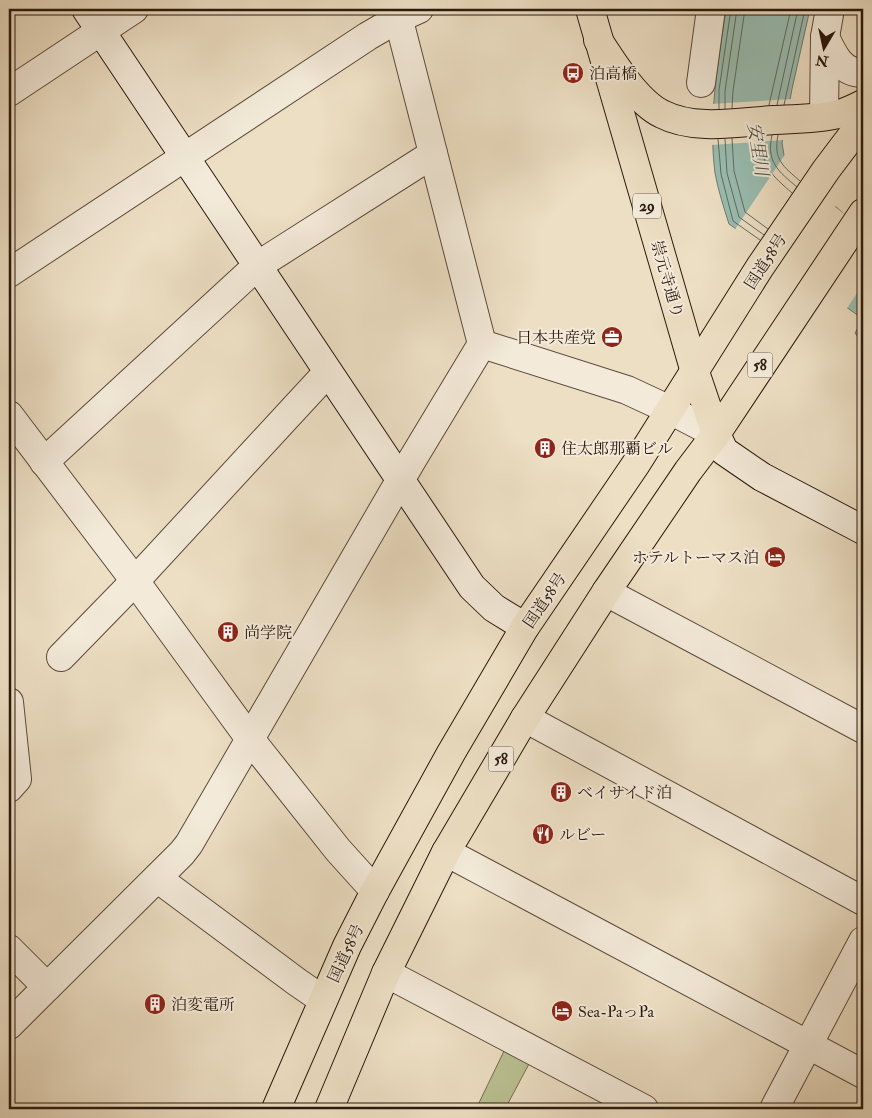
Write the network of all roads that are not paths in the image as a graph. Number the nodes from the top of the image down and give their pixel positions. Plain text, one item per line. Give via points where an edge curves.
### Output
1 (134, 9) edge
2 (590, 9) edge
3 (711, 9) edge
4 (830, 9) edge
5 (404, 12) edge
6 (93, 20) edge
7 (825, 37) junction
8 (598, 40) junction
9 (863, 74) edge
10 (701, 83) dead end
11 (9, 92) edge
12 (863, 104) edge
13 (813, 117) junction
14 (863, 121) edge
15 (433, 154) junction
16 (184, 156) junction
17 (860, 218) edge
18 (257, 266) junction
19 (9, 273) edge
20 (482, 344) junction
21 (328, 372) junction
22 (695, 372) junction
23 (670, 410) junction
24 (9, 416) edge
25 (716, 434) junction
26 (44, 462) junction
27 (400, 482) junction
28 (863, 530) edge
29 (135, 581) junction
30 (606, 592) junction
31 (525, 627) junction
32 (61, 657) dead end
33 (9, 702) edge
34 (525, 718) junction
35 (863, 729) edge
36 (250, 739) junction
37 (9, 788) edge
38 (446, 852) junction
39 (157, 878) junction
40 (375, 891) junction
41 (863, 901) edge
42 (863, 941) edge
43 (9, 949) edge
44 (386, 973) junction
45 (47, 987) junction
46 (323, 1000) junction
47 (9, 1025) edge
48 (808, 1044) junction
49 (863, 1074) edge
50 (276, 1109) edge
51 (329, 1109) edge
52 (644, 1109) edge
53 (774, 1109) edge

1 - 6 street
2 - 8 main road, 崇元寺通り / 29
3 - 10 street
4 - 7 street
5 - 15 street
5 - 16 street
6 - 11 street
6 - 16 street
7 - 9 street via 835,58 850,71
7 - 13 street
8 - 13 main road via 643,99 660,114 675,120 705,124
8 - 22 main road, 崇元寺通り / 29
12 - 13 main road via 838,114
14 - 22 main road, 国道58号 via 760,267
15 - 18 street
15 - 20 street
16 - 18 street
16 - 19 street
17 - 25 main road, 58
18 - 21 street
18 - 26 street
20 - 23 street via 614,386
20 - 27 street
21 - 27 street
21 - 29 street
22 - 23 main road, 国道58号
22 - 25 main road, 崇元寺通り / 29
23 - 25 street
23 - 31 main road, 国道58号
24 - 26 street
25 - 28 street via 724,451 755,472
25 - 30 main road, 58
26 - 29 street
27 - 31 street via 472,587 494,608
27 - 36 street
29 - 32 street
29 - 36 street
30 - 34 main road, 58
30 - 35 street
31 - 40 main road, 国道58号 via 450,753
33 - 37 street via 17,780
34 - 38 main road, 58
34 - 41 street
36 - 39 street via 189,844
36 - 40 street via 338,850
38 - 44 main road, 58
38 - 48 street
39 - 45 street
39 - 46 street
40 - 46 main road, 国道58号
42 - 48 street
43 - 45 street
44 - 51 main road, 58
44 - 52 street
45 - 47 street
46 - 50 main road, 国道58号
48 - 49 street
48 - 53 street

